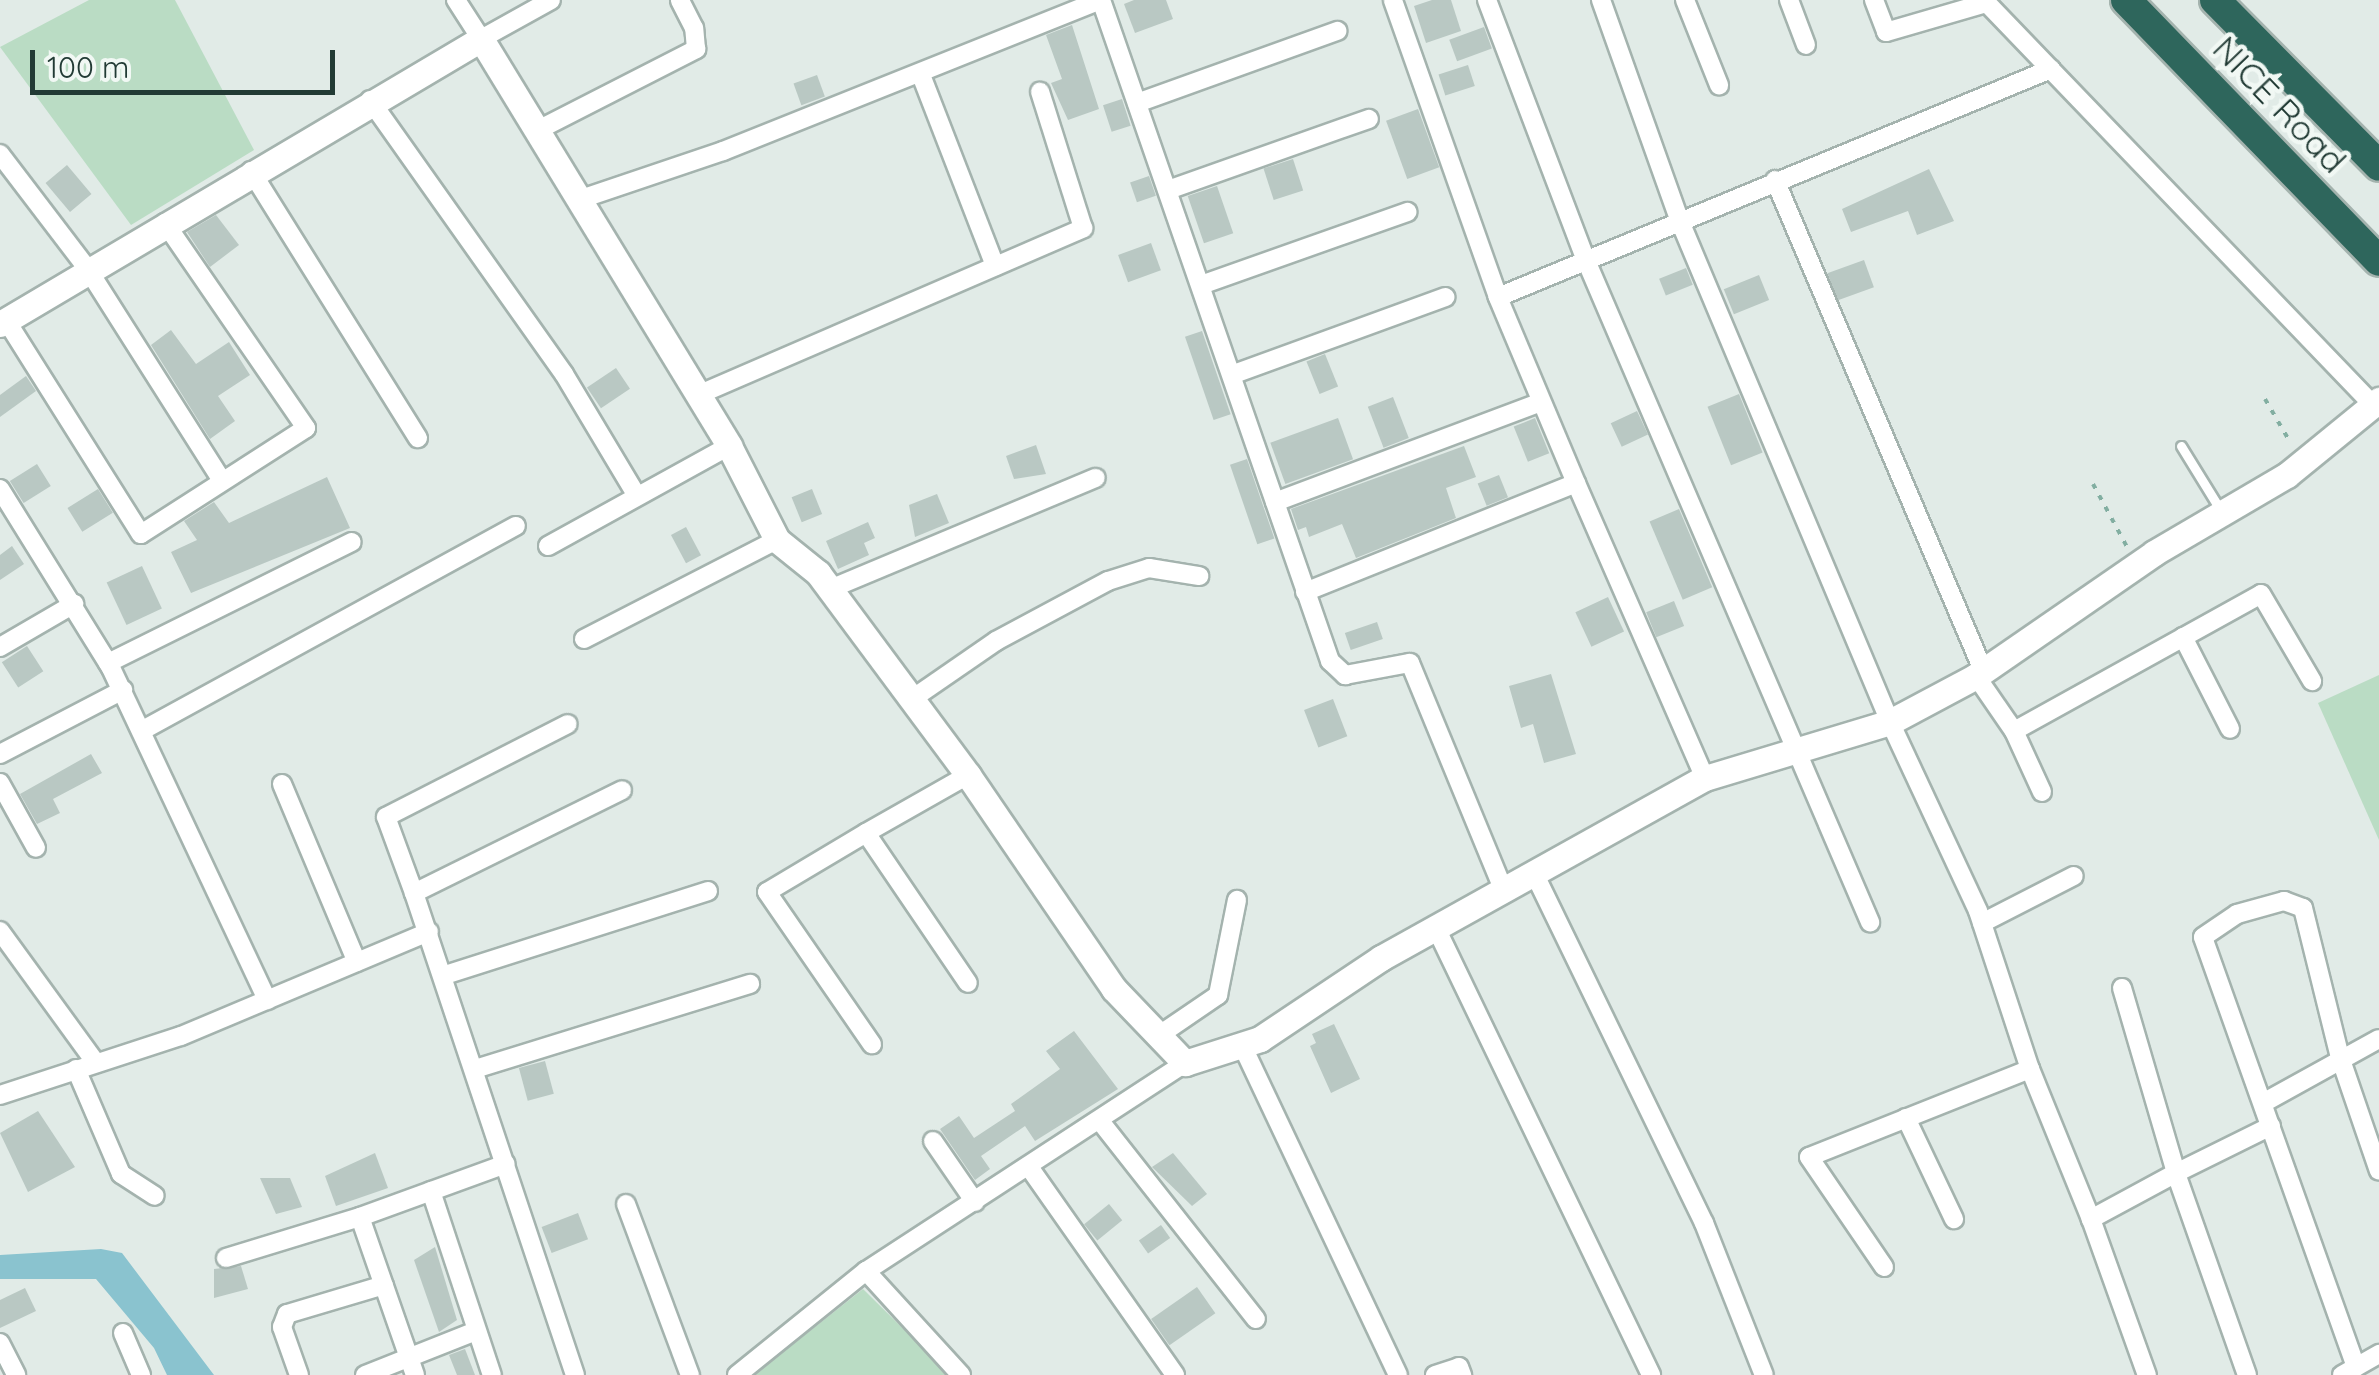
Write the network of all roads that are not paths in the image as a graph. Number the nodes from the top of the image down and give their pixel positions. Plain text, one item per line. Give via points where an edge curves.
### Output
1 (456, 0) edge
2 (680, 0) edge
3 (1101, 0) edge
4 (1393, 0) edge
5 (1487, 0) edge
6 (1600, 0) edge
7 (1685, 0) edge
8 (1789, 0) edge
9 (1874, 0) edge
10 (2126, 0) edge
11 (2214, 0) edge
12 (546, 1) edge
13 (1985, 1) edge
14 (1337, 30) dead end
15 (481, 40) junction
16 (1806, 45) dead end
17 (2051, 69) junction
18 (921, 75) junction
19 (1719, 85) dead end
20 (1040, 92) dead end
21 (370, 100) junction
22 (1137, 102) junction
23 (1369, 119) dead end
24 (538, 130) junction
25 (0, 154) edge
26 (2379, 166) edge
27 (252, 172) junction
28 (1776, 180) junction
29 (1168, 190) junction
30 (581, 199) junction
31 (1408, 212) dead end
32 (1679, 219) junction
33 (165, 223) junction
34 (1585, 258) junction
35 (2379, 261) edge
36 (995, 266) junction
37 (88, 268) junction
38 (1201, 285) junction
39 (1445, 297) dead end
40 (1498, 297) junction
41 (3, 322) edge
42 (1234, 374) junction
43 (698, 395) junction
44 (1541, 402) junction
45 (2376, 403) edge
46 (418, 438) dead end
47 (729, 446) junction
48 (2181, 446) dead end
49 (1096, 478) dead end
50 (222, 481) junction
51 (1576, 483) junction
52 (0, 489) edge
53 (637, 496) junction
54 (1275, 502) junction
55 (2222, 513) junction
56 (516, 526) dead end
57 (777, 540) junction
58 (352, 542) dead end
59 (548, 546) dead end
60 (1199, 576) dead end
61 (830, 589) junction
62 (1305, 592) junction
63 (74, 604) junction
64 (2183, 637) junction
65 (584, 639) dead end
66 (0, 647) edge
67 (108, 663) junction
68 (1980, 673) junction
69 (2312, 681) dead end
70 (122, 690) junction
71 (912, 699) junction
72 (1890, 722) junction
73 (568, 724) dead end
74 (2230, 729) dead end
75 (143, 730) junction
76 (2014, 732) junction
77 (1792, 752) junction
78 (0, 754) edge
79 (968, 774) junction
80 (1705, 778) junction
81 (0, 783) edge
82 (282, 784) dead end
83 (622, 790) dead end
84 (2042, 792) dead end
85 (866, 833) junction
86 (36, 848) dead end
87 (2074, 876) dead end
88 (1536, 877) junction
89 (708, 891) dead end
90 (414, 893) junction
91 (1505, 893) junction
92 (1236, 900) dead end
93 (1870, 922) dead end
94 (1982, 923) junction
95 (1436, 928) junction
96 (0, 931) edge
97 (429, 932) junction
98 (357, 962) junction
99 (444, 975) junction
100 (968, 983) dead end
101 (750, 984) dead end
102 (2122, 988) dead end
103 (267, 1000) junction
104 (1158, 1036) junction
105 (2379, 1038) edge
106 (872, 1044) dead end
107 (1242, 1045) junction
108 (2340, 1057) junction
109 (96, 1063) junction
110 (1185, 1063) junction
111 (76, 1069) junction
112 (2030, 1069) junction
113 (475, 1070) junction
114 (0, 1095) edge
115 (2263, 1103) junction
116 (1906, 1118) junction
117 (1100, 1122) junction
118 (2271, 1126) junction
119 (933, 1141) dead end
120 (506, 1164) junction
121 (1029, 1167) junction
122 (2379, 1171) edge
123 (2176, 1173) junction
124 (432, 1191) junction
125 (155, 1196) dead end
126 (975, 1202) junction
127 (626, 1204) dead end
128 (360, 1216) junction
129 (1954, 1219) dead end
130 (2091, 1219) junction
131 (226, 1258) dead end
132 (1884, 1267) dead end
133 (866, 1272) junction
134 (384, 1285) junction
135 (1256, 1320) dead end
136 (476, 1331) junction
137 (123, 1333) dead end
138 (0, 1343) edge
139 (2379, 1354) edge
140 (409, 1356) junction
141 (2349, 1371) edge
142 (16, 1375) edge
143 (141, 1375) edge
144 (299, 1375) edge
145 (365, 1375) edge
146 (414, 1375) edge
147 (492, 1375) edge
148 (576, 1375) edge
149 (690, 1375) edge
150 (737, 1375) edge
151 (961, 1375) edge
152 (1175, 1375) edge
153 (1398, 1375) edge
154 (1434, 1375) edge
155 (1462, 1375) edge
156 (1651, 1375) edge
157 (1764, 1375) edge
158 (2147, 1375) edge
159 (2247, 1375) edge

1 - 15 street
2 - 24 street via 696,49
3 - 18 street
3 - 22 street
4 - 40 street
5 - 34 street
6 - 32 street
7 - 19 street
8 - 16 street
9 - 13 street via 1886,32
10 - 35 highway, NICE Road
11 - 26 highway, NICE Road
12 - 15 street
13 - 17 street
14 - 22 street
15 - 21 street
15 - 24 street
17 - 28 street
17 - 45 street
18 - 30 street
18 - 36 street
20 - 36 street via 1084,228
21 - 27 street
21 - 53 street via 564,374
22 - 29 street
23 - 29 street
24 - 30 street
25 - 37 street
27 - 33 street
27 - 46 street
28 - 32 street
28 - 68 street
29 - 38 street
30 - 43 street
31 - 38 street
32 - 34 street
32 - 72 street
33 - 37 street
33 - 50 street via 306,428
34 - 40 street
34 - 77 street
36 - 43 street
37 - 41 street
37 - 50 street
38 - 42 street
39 - 42 street
40 - 44 street
41 - 50 street via 141,534
42 - 54 street
43 - 47 street
44 - 51 street
44 - 54 street
45 - 55 street via 2302,463
47 - 53 street
47 - 57 street
48 - 55 lane
49 - 61 street
51 - 62 street
51 - 80 street
52 - 63 street
53 - 59 street
54 - 62 street
55 - 68 street
56 - 75 street
57 - 61 street
57 - 65 street
58 - 67 street
60 - 71 street via 1149,568 1108,581 996,641
61 - 71 street
62 - 91 street via 1338,672 1400,660 1412,666
63 - 66 street
63 - 67 street
64 - 69 street via 2261,594
64 - 74 street
64 - 76 street
67 - 70 street
68 - 72 street
68 - 76 street
70 - 75 street
70 - 78 street
71 - 79 street
72 - 77 street
72 - 94 street
73 - 90 street via 386,817
75 - 103 street
76 - 84 street
77 - 80 street
77 - 93 street
79 - 85 street
79 - 104 street via 1114,989
80 - 88 street
81 - 86 street
82 - 98 street
83 - 90 street
85 - 100 street
85 - 106 street via 767,892
87 - 94 street
88 - 91 street
88 - 157 street via 1704,1224
89 - 99 street
90 - 97 street
91 - 95 street
92 - 104 street via 1218,995
94 - 112 street
95 - 107 street
95 - 156 street
96 - 109 street
97 - 98 street
97 - 99 street
98 - 103 street
99 - 113 street
101 - 113 street
102 - 123 street
103 - 109 street
104 - 110 street
105 - 108 street
107 - 110 street
107 - 153 street
108 - 115 street
108 - 115 street via 2303,908 2284,902 2236,914 2202,937
108 - 122 street
109 - 111 street
110 - 117 street
111 - 114 street
111 - 125 street via 120,1174
112 - 116 street
112 - 130 street
113 - 120 street
115 - 118 street
116 - 129 street
116 - 132 street via 1809,1157
117 - 121 street
117 - 135 street
118 - 123 street
118 - 141 street
119 - 126 street
120 - 124 street
120 - 148 street
121 - 126 street
121 - 152 street
123 - 130 street
123 - 159 street
124 - 128 street
124 - 136 street
126 - 133 street
127 - 149 street
128 - 131 street
128 - 134 street
130 - 158 street
133 - 150 street
133 - 151 street
134 - 140 street
134 - 144 street via 287,1314 282,1327
136 - 140 street
136 - 147 street
137 - 143 street
138 - 142 street
139 - 141 street
140 - 145 street
140 - 146 street
154 - 155 street via 1460,1367

